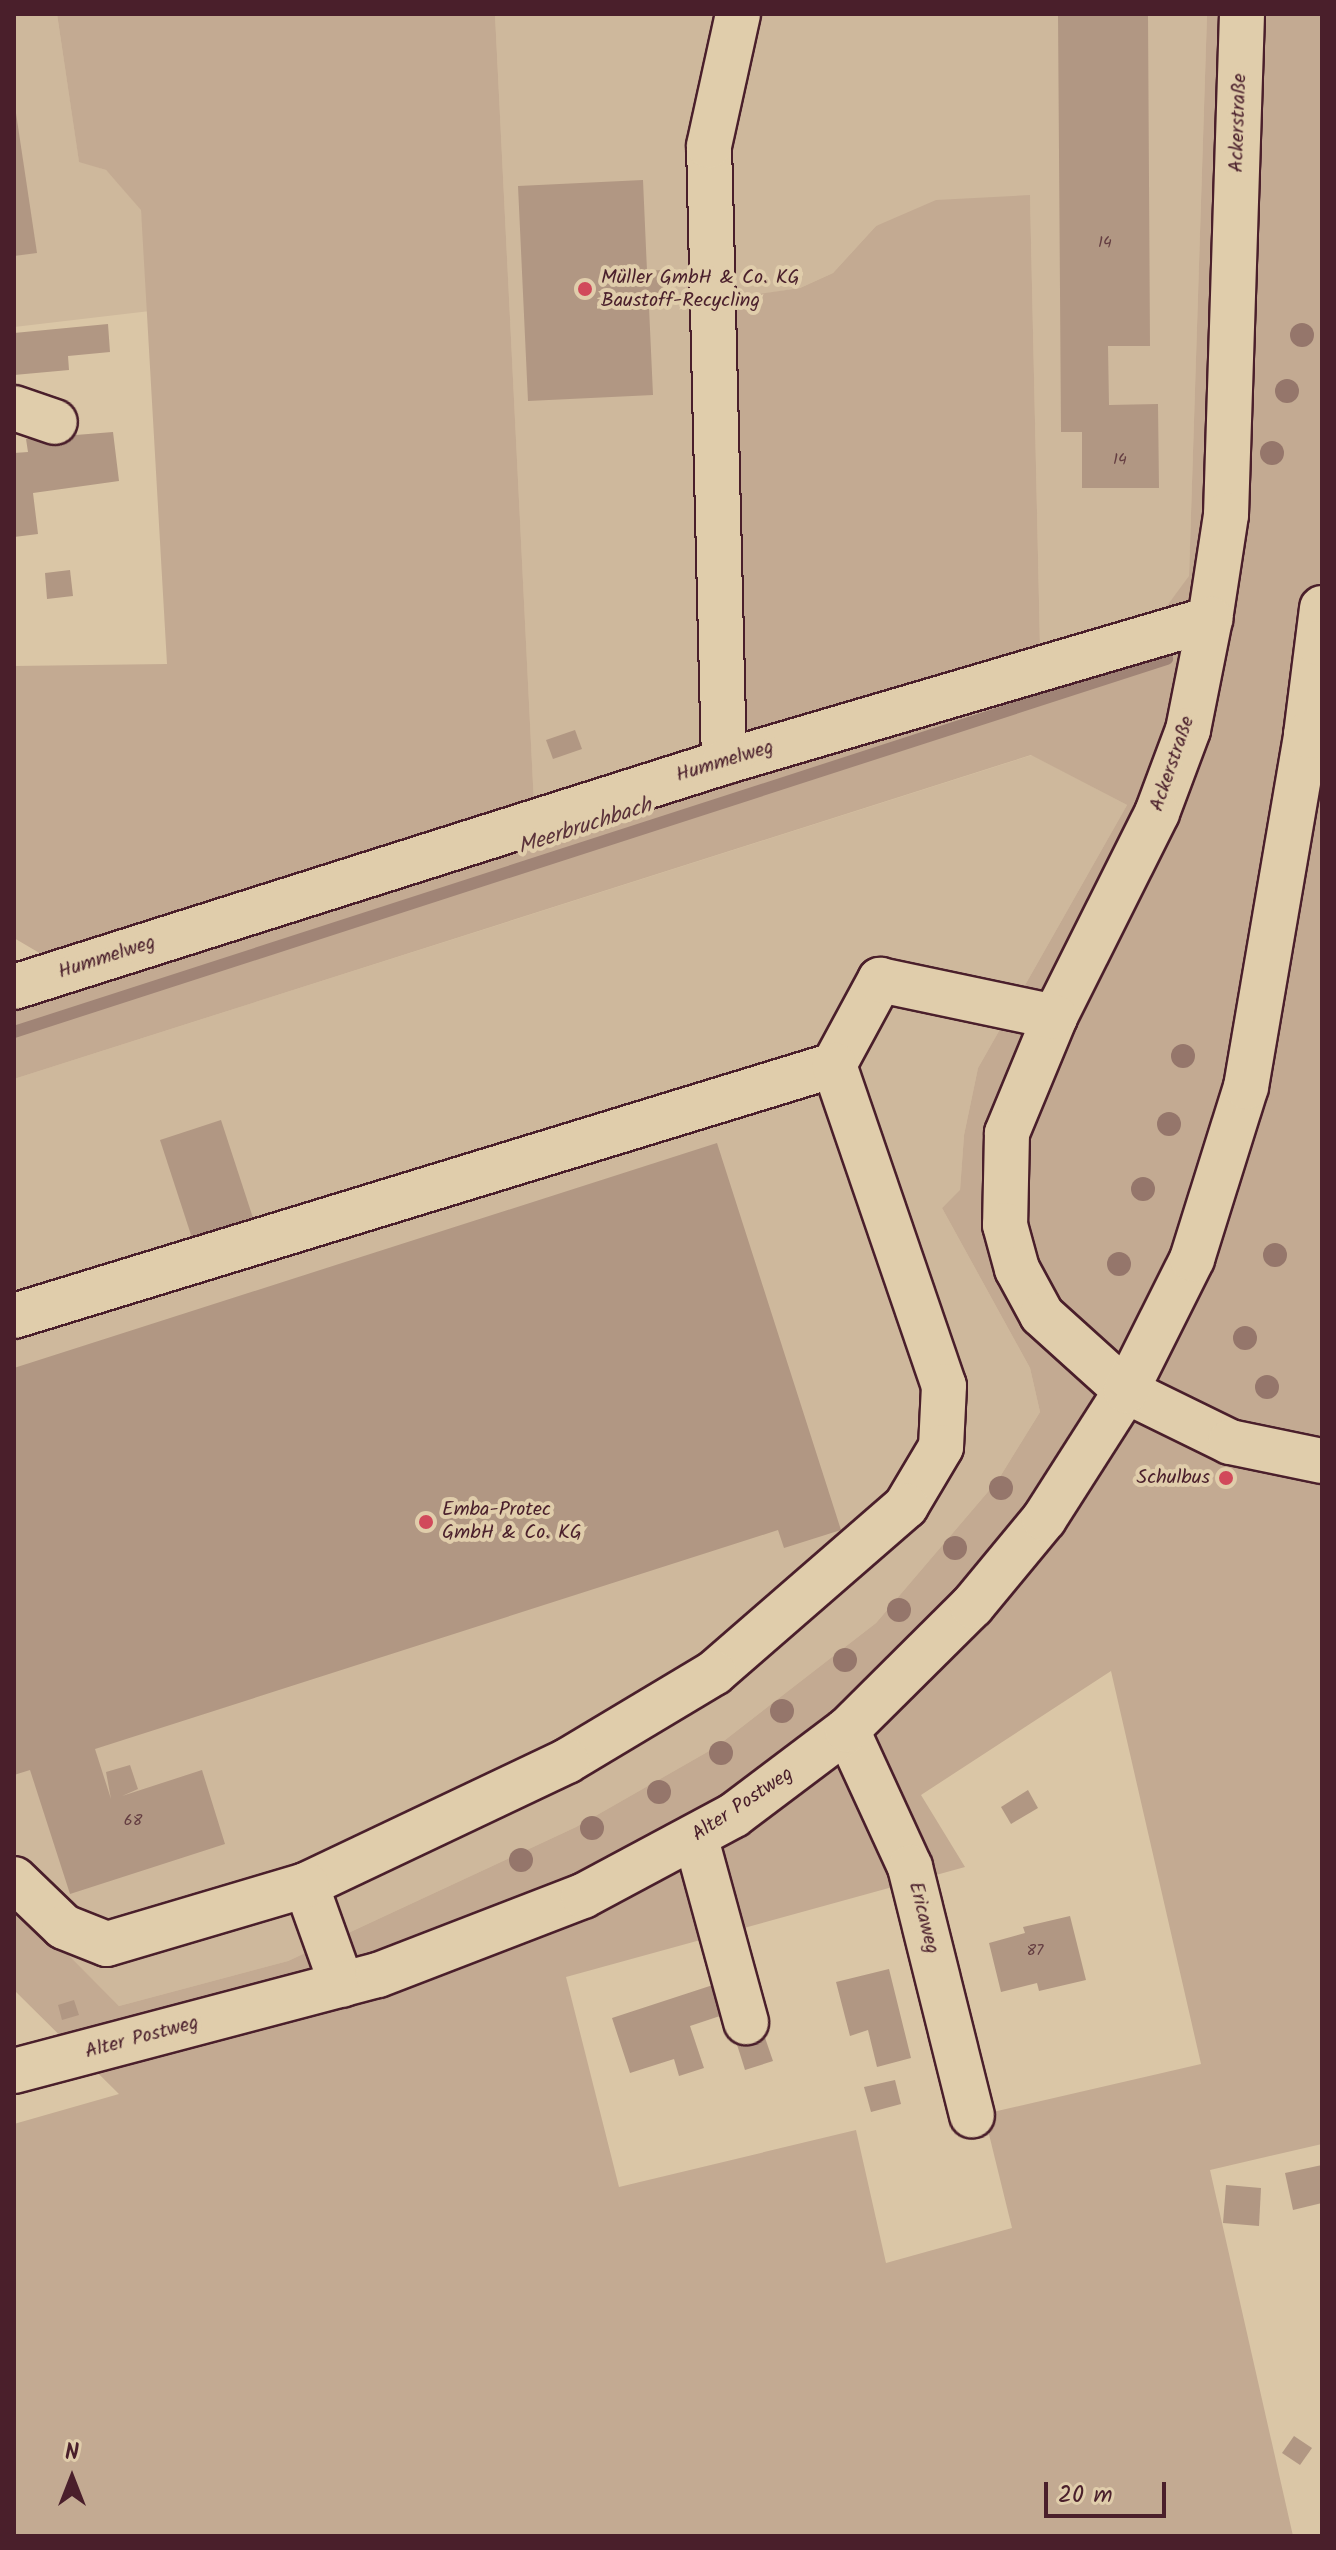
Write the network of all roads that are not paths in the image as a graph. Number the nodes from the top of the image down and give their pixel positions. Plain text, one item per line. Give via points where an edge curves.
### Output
1 (738, 14) edge
2 (1242, 14) edge
3 (14, 408) edge
4 (55, 422) dead end
5 (1210, 619) junction
6 (1321, 632) edge
7 (1314, 735) edge
8 (724, 762) junction
9 (14, 987) edge
10 (1055, 1017) junction
11 (834, 1065) junction
12 (14, 1316) edge
13 (1126, 1391) junction
14 (1322, 1461) edge
15 (847, 1730) junction
16 (696, 1839) junction
17 (14, 1879) edge
18 (306, 1885) junction
19 (342, 1985) junction
20 (746, 2022) dead end
21 (14, 2071) edge
22 (972, 2115) dead end

1 - 8 street via 709,146
2 - 5 street, Ackerstraße via 1226,515
3 - 4 street
5 - 8 street, Hummelweg
5 - 10 street, Ackerstraße via 1188,730 1157,813
6 - 7 street, Alter Postweg
7 - 13 street, Alter Postweg via 1246,1087 1192,1259
8 - 9 street, Hummelweg
10 - 11 street via 880,980
10 - 13 street, Ackerstraße via 1007,1133 1005,1225 1017,1269 1042,1315
11 - 12 street
11 - 18 street via 944,1386 941,1447 906,1506 714,1673 620,1734
13 - 14 street via 1230,1442
13 - 15 street, Alter Postweg via 1044,1519 972,1606
15 - 16 street, Alter Postweg
15 - 22 street, Ericaweg via 910,1867
16 - 19 street, Alter Postweg via 583,1896 456,1949
16 - 20 street
17 - 18 street via 64,1927 107,1944
18 - 19 street
19 - 21 street, Alter Postweg

